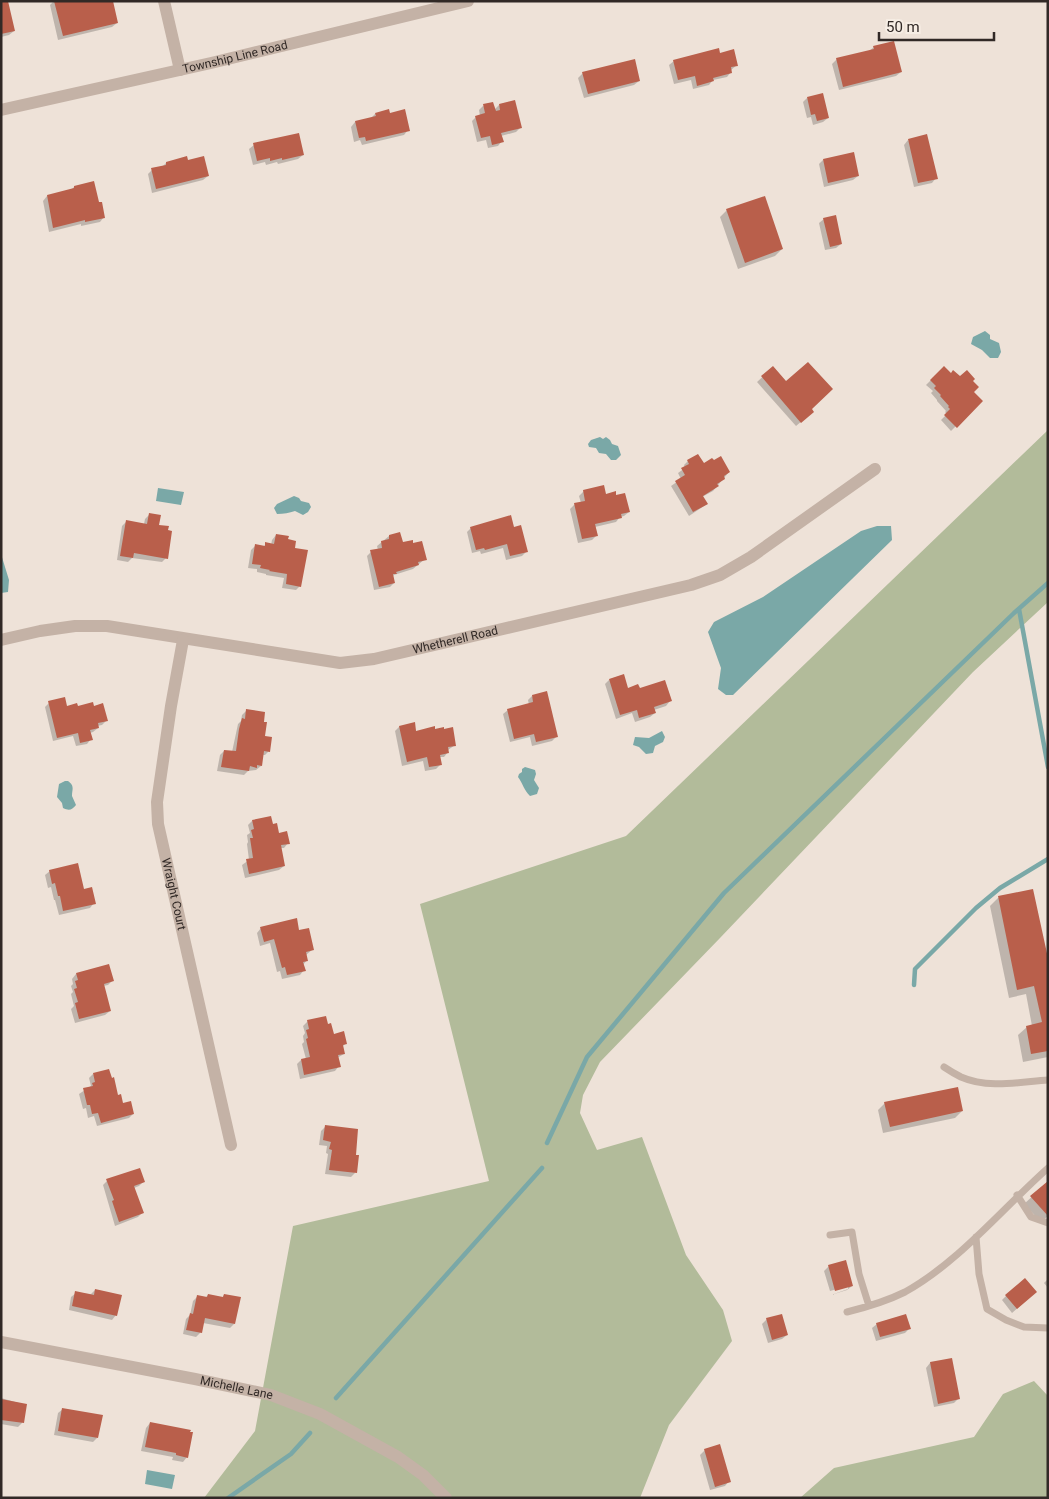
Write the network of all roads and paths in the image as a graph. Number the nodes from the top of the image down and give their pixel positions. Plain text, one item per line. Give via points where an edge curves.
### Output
1 (164, 1) edge
2 (468, 1) edge
3 (180, 70) junction
4 (1, 110) edge
5 (875, 469) dead end
6 (1, 640) edge
7 (183, 640) junction
8 (944, 1067) dead end
9 (1048, 1080) edge
10 (231, 1145) dead end
11 (1048, 1168) edge
12 (1018, 1195) junction
13 (1048, 1224) edge
14 (830, 1235) dead end
15 (976, 1237) junction
16 (870, 1306) junction
17 (847, 1312) dead end
18 (1048, 1328) edge
19 (1, 1342) edge
20 (446, 1498) edge

1 - 3 street
2 - 3 street, Township Line Road
3 - 4 street, Township Line Road
5 - 7 street, Whetherell Road via 751,557 720,575 691,585 374,659 340,663
6 - 7 street, Whetherell Road via 75,626 106,626
7 - 10 street, Wraight Court via 157,802 158,824
8 - 9 lane via 963,1078 982,1083
11 - 12 lane
12 - 13 lane via 1031,1216
12 - 15 lane
14 - 16 lane via 852,1232 859,1274
15 - 16 lane via 906,1291
15 - 18 lane via 979,1274 988,1309 1024,1327
16 - 17 lane
19 - 20 street, Michelle Lane via 271,1395 320,1414 398,1457 423,1475

